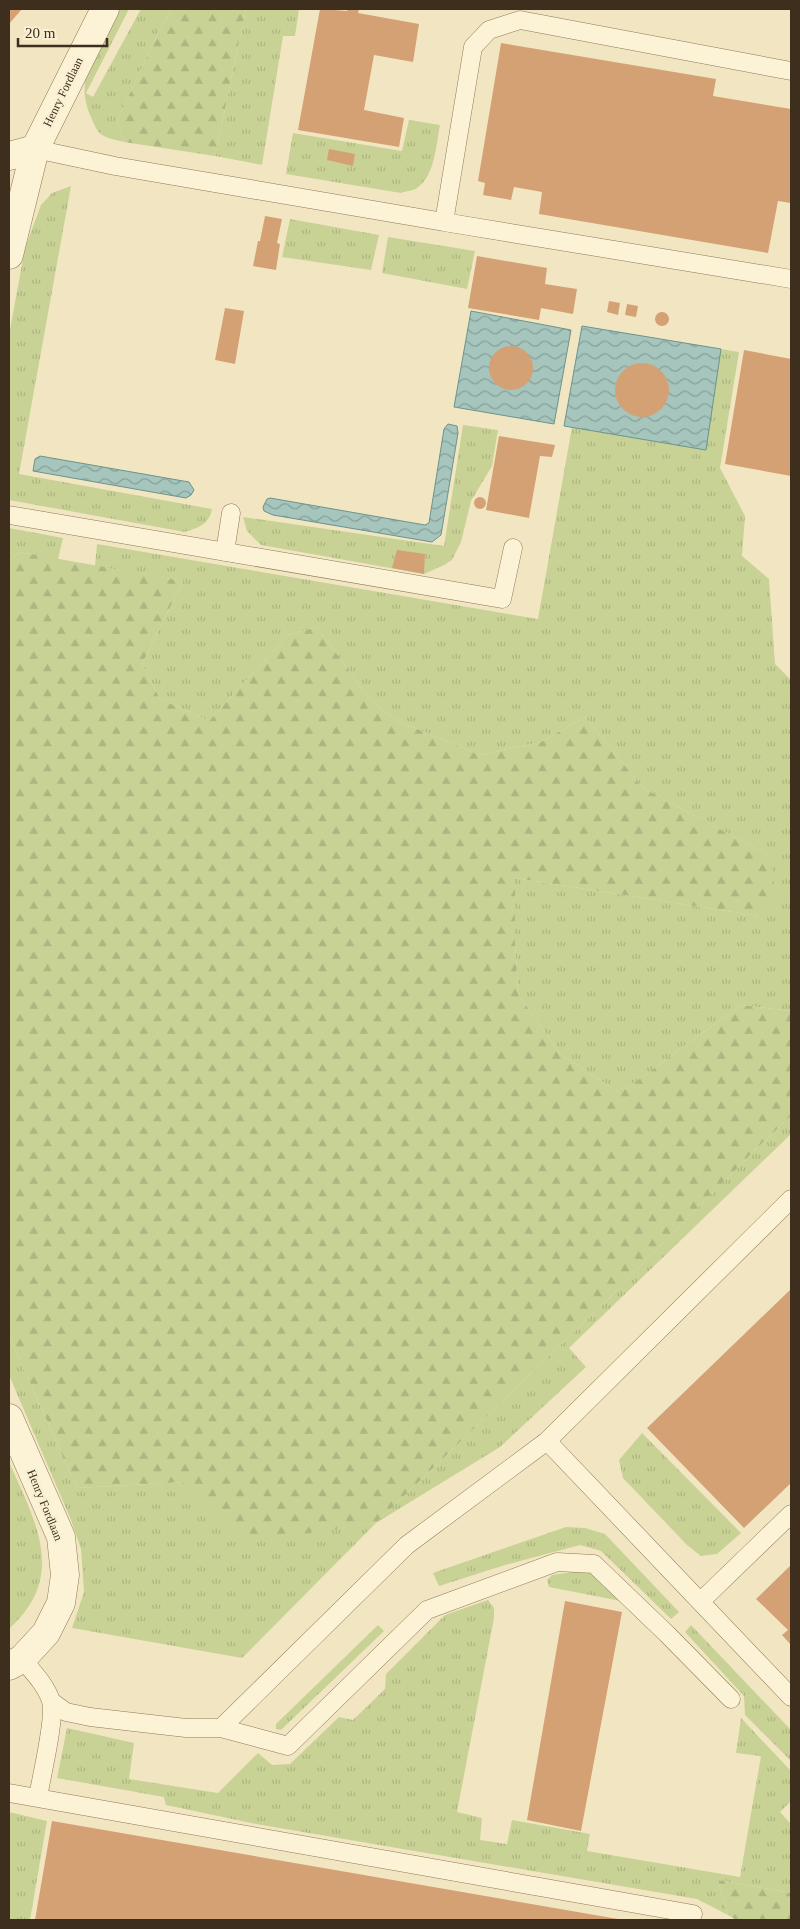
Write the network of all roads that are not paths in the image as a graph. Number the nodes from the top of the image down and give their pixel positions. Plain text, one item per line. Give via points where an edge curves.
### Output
1 (105, 9) edge
2 (791, 71) edge
3 (35, 149) junction
4 (9, 156) edge
5 (444, 222) junction
6 (9, 255) edge
7 (791, 279) edge
8 (230, 513) dead end
9 (9, 514) edge
10 (513, 548) dead end
11 (225, 552) junction
12 (791, 1199) edge
13 (9, 1418) edge
14 (547, 1441) junction
15 (791, 1514) edge
16 (701, 1601) junction
17 (16, 1662) edge
18 (791, 1697) edge
19 (731, 1699) dead end
20 (52, 1702) junction
21 (221, 1728) junction
22 (9, 1793) edge
23 (38, 1798) junction
24 (693, 1914) dead end

1 - 3 street, Henry Fordlaan
2 - 5 lane via 520,20 489,30 473,47
3 - 4 street
3 - 5 lane via 115,166
3 - 6 street, Henry Fordlaan
5 - 7 lane
8 - 11 lane
9 - 11 lane
10 - 11 lane via 502,599
12 - 14 lane
13 - 17 street, Henry Fordlaan via 61,1537 65,1575 61,1603 46,1633
14 - 16 lane
14 - 21 lane via 407,1545
15 - 16 lane
16 - 18 lane
17 - 20 lane via 45,1688
19 - 21 lane via 594,1564 557,1562 427,1610 288,1746
20 - 21 lane via 66,1712 90,1717 186,1728
20 - 23 lane
22 - 23 lane
23 - 24 lane

